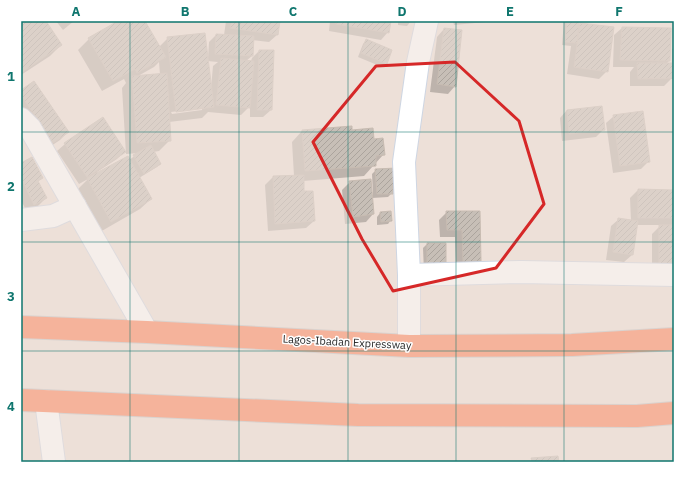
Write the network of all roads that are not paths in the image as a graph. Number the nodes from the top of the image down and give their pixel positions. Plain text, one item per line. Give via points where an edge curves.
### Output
1 (427, 21) edge
2 (21, 119) edge
3 (75, 206) junction
4 (21, 220) edge
5 (409, 275) junction
6 (674, 275) edge
7 (21, 327) edge
8 (148, 332) junction
9 (674, 339) edge
10 (409, 346) junction
11 (21, 400) edge
12 (46, 401) junction
13 (674, 413) edge
14 (54, 462) edge

1 - 5 street via 418,62 404,162
2 - 3 street via 30,128
3 - 4 street via 53,216
3 - 8 street
5 - 6 street via 521,272
5 - 10 street
7 - 8 highway, Lagos-Ibadan Expressway
8 - 10 highway, Lagos-Ibadan Expressway
9 - 10 highway, Lagos-Ibadan Expressway via 572,345
11 - 12 highway
12 - 13 highway via 358,415 637,416
12 - 14 street

